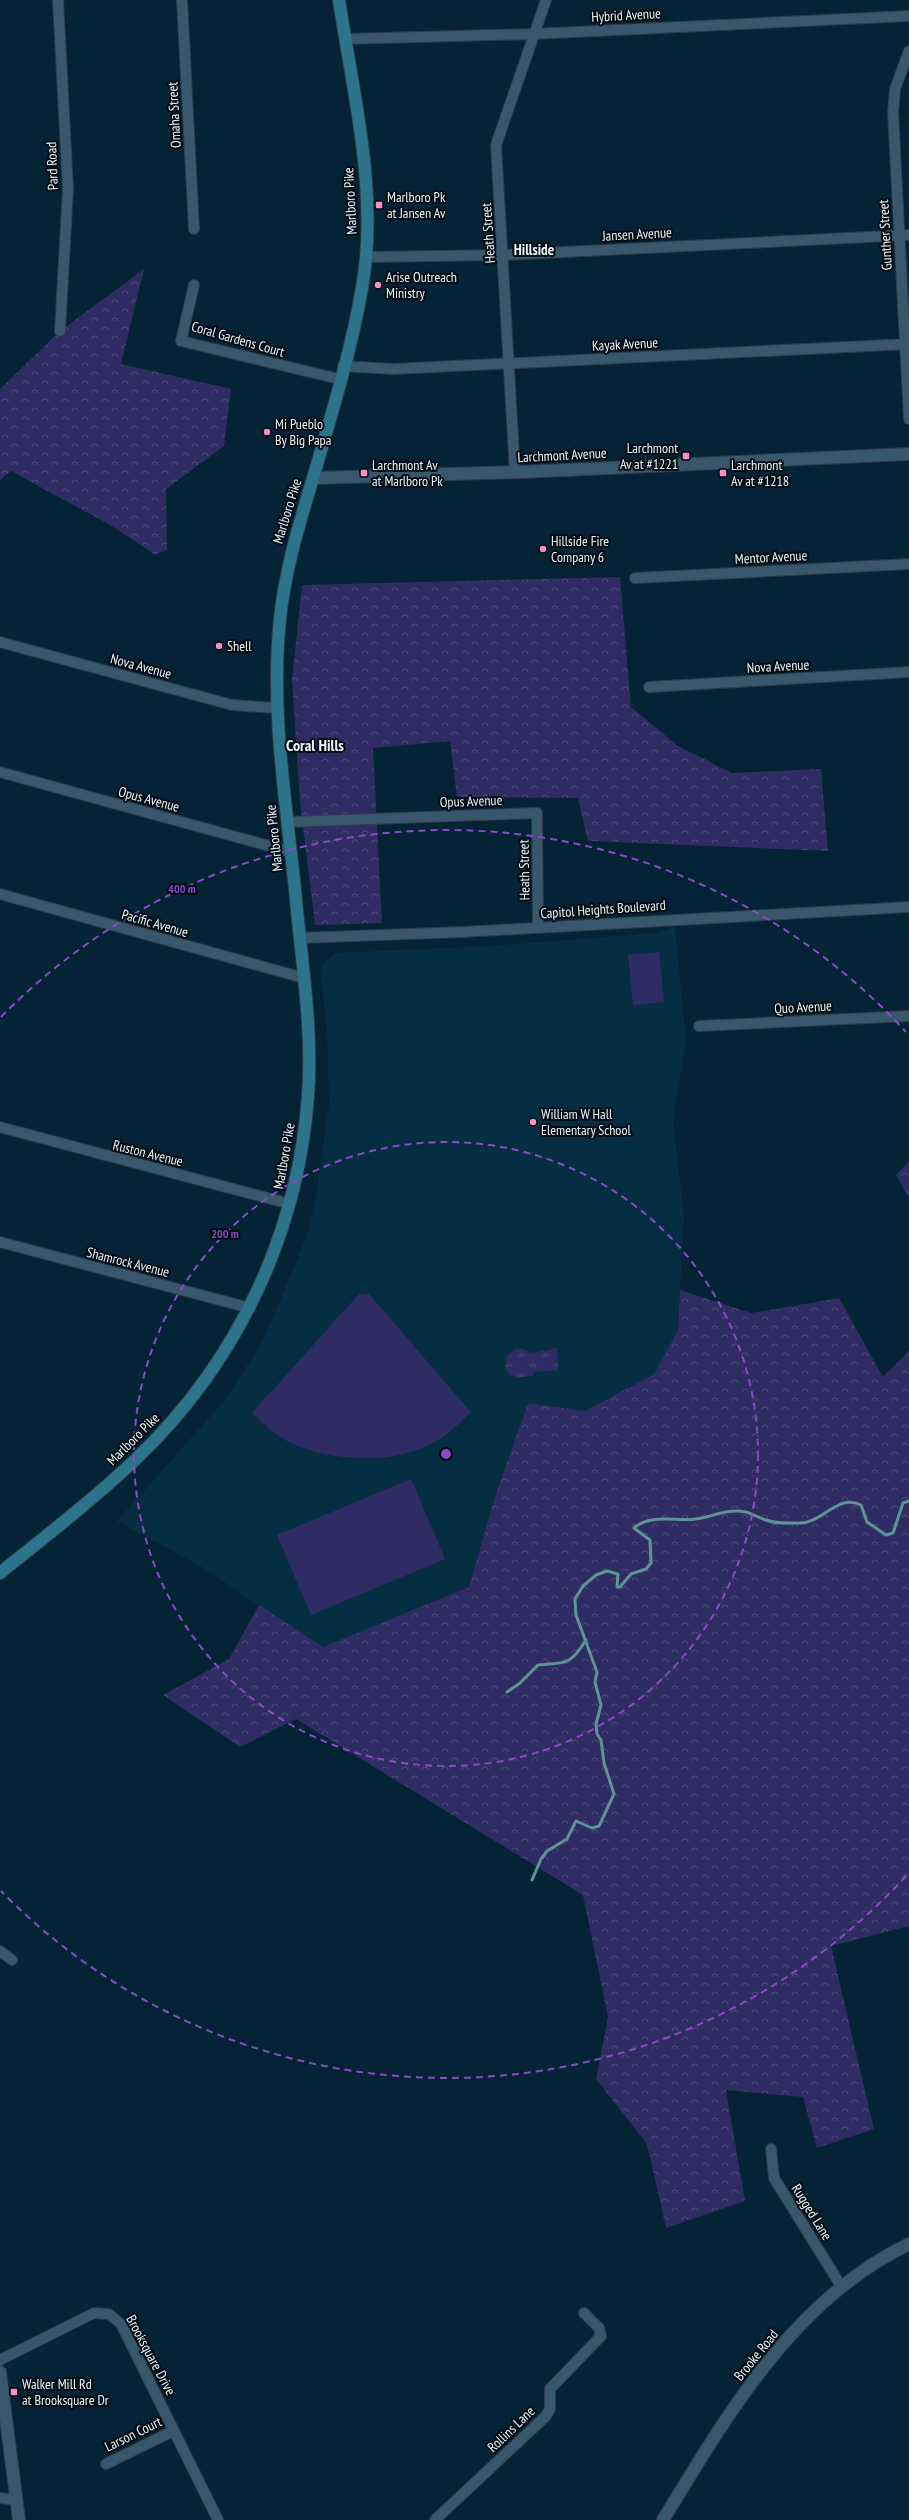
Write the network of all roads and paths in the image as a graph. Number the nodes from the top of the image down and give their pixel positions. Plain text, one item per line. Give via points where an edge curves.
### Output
1 (58, 0) edge
2 (182, 0) edge
3 (339, 0) edge
4 (546, 0) edge
5 (909, 16) edge
6 (533, 34) junction
7 (345, 39) junction
8 (909, 51) edge
9 (194, 229) dead end
10 (898, 235) junction
11 (909, 235) edge
12 (504, 255) junction
13 (366, 257) junction
14 (194, 285) dead end
15 (60, 331) dead end
16 (907, 344) edge
17 (509, 363) junction
18 (343, 366) junction
19 (340, 380) junction
20 (909, 419) edge
21 (909, 454) edge
22 (515, 472) junction
23 (313, 478) junction
24 (909, 564) edge
25 (635, 578) dead end
26 (0, 642) edge
27 (909, 672) edge
28 (649, 687) dead end
29 (276, 708) junction
30 (0, 772) edge
31 (537, 813) joint
32 (287, 822) junction
33 (291, 852) junction
34 (0, 894) edge
35 (909, 907) edge
36 (538, 927) junction
37 (299, 938) junction
38 (304, 978) junction
39 (909, 1016) edge
40 (699, 1026) dead end
41 (0, 1127) edge
42 (290, 1204) junction
43 (0, 1242) edge
44 (250, 1308) junction
45 (0, 1573) edge
46 (0, 1950) edge
47 (12, 1960) dead end
48 (771, 2149) dead end
49 (909, 2244) edge
50 (841, 2286) junction
51 (584, 2313) dead end
52 (0, 2360) edge
53 (0, 2372) edge
54 (173, 2430) junction
55 (106, 2464) dead end
56 (0, 2498) edge
57 (16, 2500) junction
58 (19, 2520) edge
59 (218, 2520) edge
60 (435, 2520) edge
61 (663, 2520) edge

1 - 15 street, Pard Road via 68,189
2 - 9 street, Omaha Street
3 - 7 main road, Marlboro Pike
4 - 6 street, Heath Street
5 - 6 street, Hybrid Avenue
6 - 7 street, Hybrid Avenue
6 - 12 street, Heath Street via 496,145
7 - 13 main road, Marlboro Pike via 366,189
8 - 10 street, Gunther Street via 896,85 893,103
10 - 11 street, Jansen Avenue
10 - 12 street, Jansen Avenue
10 - 16 street, Gunther Street
12 - 13 street, Jansen Avenue
12 - 17 street, Heath Street
13 - 18 main road, Marlboro Pike via 362,288
14 - 19 street, Coral Gardens Court via 181,340
16 - 17 street, Kayak Avenue
16 - 20 street, Gunther Street
17 - 18 street, Kayak Avenue via 393,369
17 - 22 street, Heath Street
18 - 19 main road, Marlboro Pike
19 - 23 main road, Marlboro Pike
21 - 22 street, Larchmont Avenue
22 - 23 street, Larchmont Avenue
23 - 29 main road, Marlboro Pike via 285,576 277,656
24 - 25 street, Mentor Avenue
26 - 29 street, Nova Avenue via 232,705
27 - 28 street, Nova Avenue
29 - 32 main road, Marlboro Pike
30 - 33 street, Opus Avenue
31 - 32 street, Opus Avenue
31 - 36 street, Heath Street
32 - 33 main road, Marlboro Pike
33 - 37 main road, Marlboro Pike
34 - 38 street, Pacific Avenue
35 - 36 street, Capitol Heights Boulevard
36 - 37 street, Capitol Heights Boulevard
37 - 38 main road, Marlboro Pike
38 - 42 main road, Marlboro Pike via 308,1095 297,1177
39 - 40 street, Quo Avenue
41 - 42 street, Ruston Avenue
42 - 44 main road, Marlboro Pike via 271,1263
43 - 44 street, Shamrock Avenue
44 - 45 main road, Marlboro Pike via 225,1352 163,1432 106,1486
46 - 47 street
48 - 50 street, Rugged Lane via 774,2178
49 - 50 street, Brooke Road via 881,2258
50 - 61 street, Brooke Road via 793,2332 742,2395
51 - 60 street, Rollins Lane via 599,2328 601,2336 551,2387 550,2409 546,2416
52 - 54 street, Brooksquare Drive via 94,2313 109,2314 121,2324
53 - 57 street
54 - 55 street, Larson Court
54 - 59 street, Brooksquare Drive
56 - 57 street
57 - 58 street

